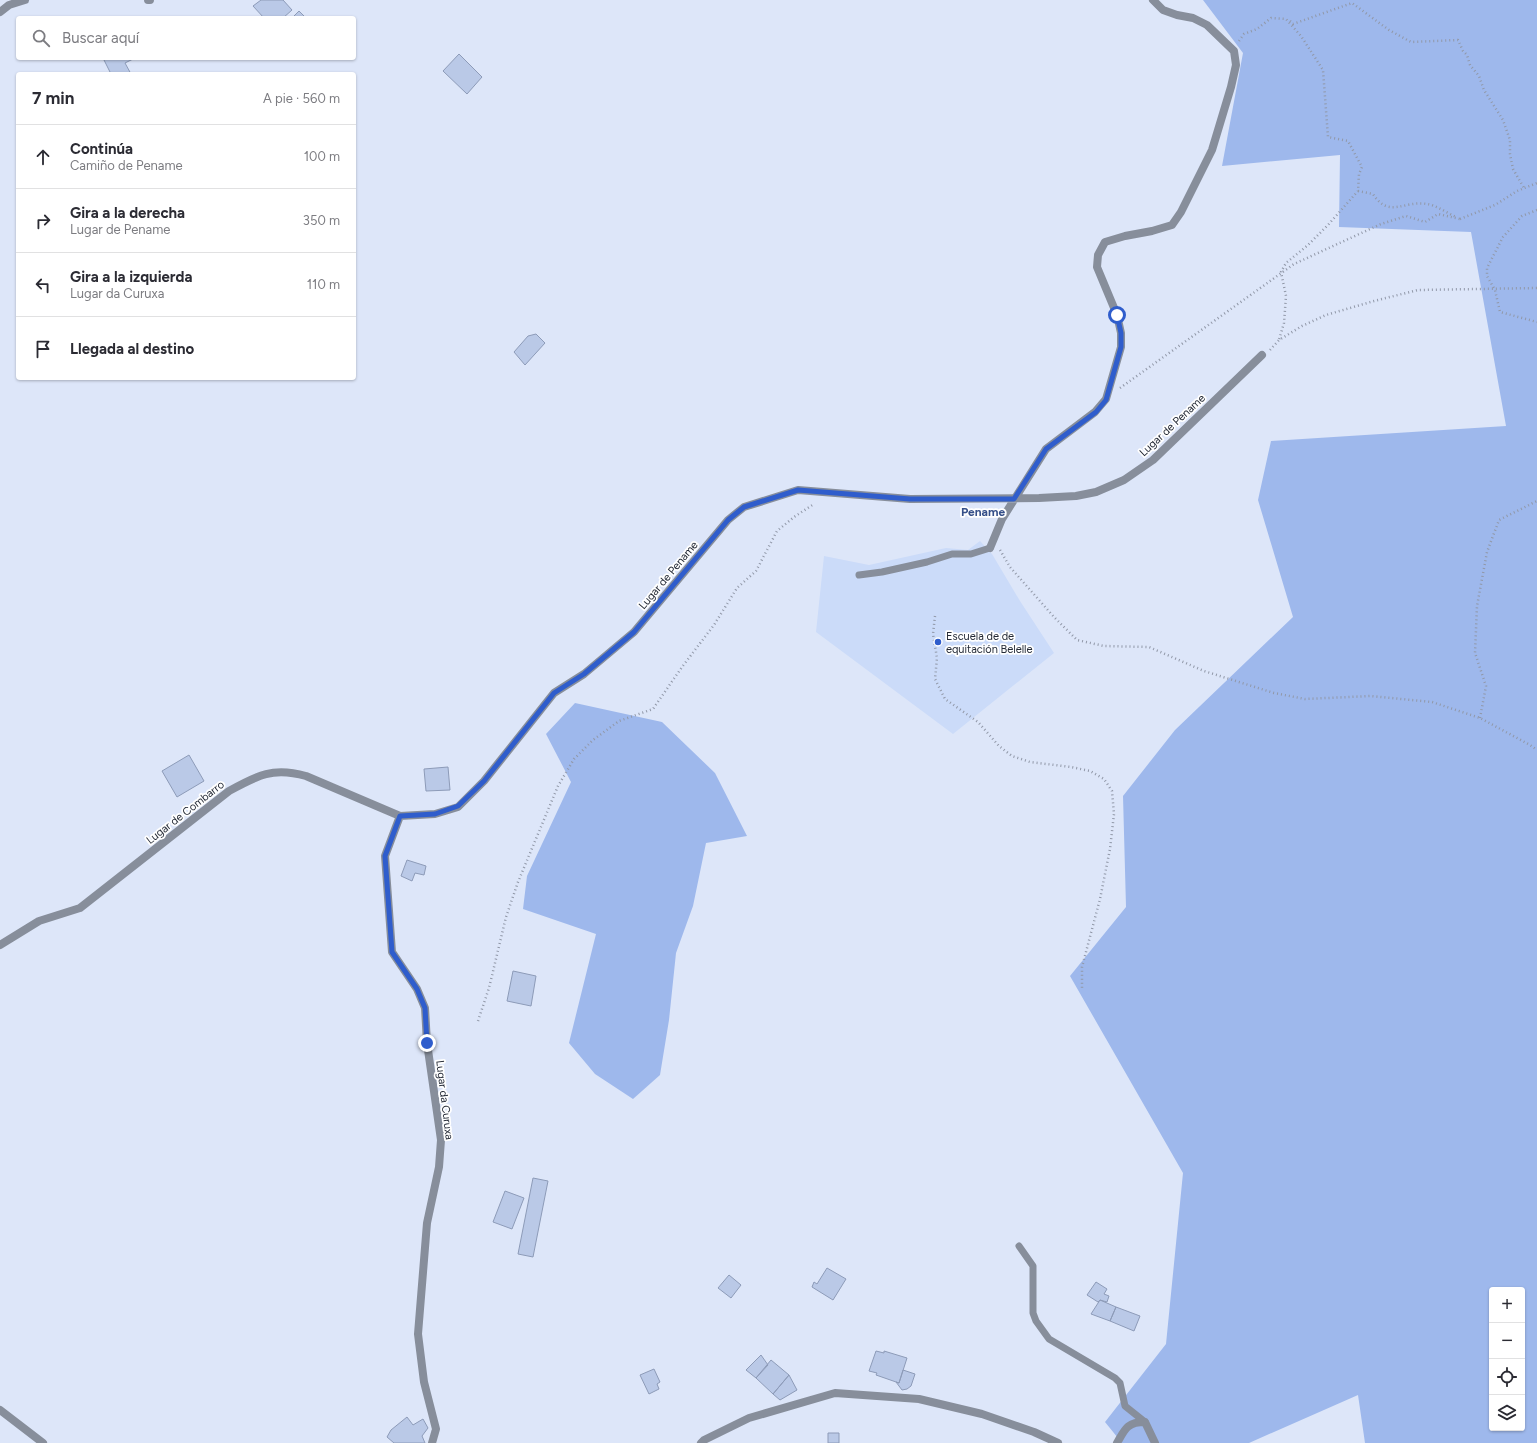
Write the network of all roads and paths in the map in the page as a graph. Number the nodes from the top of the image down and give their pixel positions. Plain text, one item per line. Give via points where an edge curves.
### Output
1 (25, 0) edge
2 (1153, 0) edge
3 (0, 12) edge
4 (1286, 19) junction
5 (1234, 50) junction
6 (1537, 183) edge
7 (1524, 188) junction
8 (1358, 191) junction
9 (1537, 210) edge
10 (1460, 219) junction
11 (1281, 272) junction
12 (1537, 288) edge
13 (1496, 290) junction
14 (1537, 322) edge
15 (1279, 340) junction
16 (1262, 356) joint
17 (1106, 400) junction
18 (1014, 499) junction
19 (1537, 501) edge
20 (814, 504) dead end
21 (993, 538) junction
22 (990, 548) joint
23 (859, 575) dead end
24 (935, 616) dead end
25 (1480, 718) junction
26 (1537, 750) edge
27 (400, 816) junction
28 (0, 944) edge
29 (1082, 990) dead end
30 (478, 1021) dead end
31 (1019, 1246) dead end
32 (0, 1410) edge
33 (1145, 1422) junction
34 (43, 1443) edge
35 (432, 1443) edge
36 (701, 1443) edge
37 (1058, 1443) edge
38 (1117, 1443) edge
39 (1155, 1443) edge

1 - 3 street via 9,5
2 - 5 street via 1163,10 1193,18 1207,25
4 - 5 path via 1271,18 1257,29 1244,34
4 - 7 path via 1293,24 1352,3 1389,30 1411,42 1458,40 1503,120 1510,140 1513,169
4 - 8 path via 1301,36 1323,70 1328,137 1348,141 1355,152 1362,167
5 - 17 street via 1236,65 1212,150 1181,212 1172,225 1105,242 1098,255 1097,267 1117,315 1121,333 1121,347
6 - 7 path
7 - 10 path via 1495,205
8 - 10 path via 1373,194 1378,202 1390,208 1427,204
8 - 11 path via 1308,245 1286,263
9 - 13 path via 1522,216 1503,237 1491,259 1487,276
10 - 11 path via 1438,214 1425,222 1406,216 1356,235
11 - 15 path via 1286,296 1284,324
11 - 17 path
12 - 13 path
13 - 14 path via 1500,312
13 - 15 path via 1418,290 1326,315
15 - 16 path
16 - 18 street, Lugar de Pename via 1153,460 1124,480 1096,492 1076,496
17 - 18 street via 1096,412 1046,449
18 - 21 street
18 - 27 street, Lugar de Pename via 910,499 798,490 744,507 728,520 634,632 584,674 554,693 484,781 458,806 435,814
19 - 25 path via 1499,520 1487,552 1477,606 1475,653 1486,686
20 - 30 path via 777,531 756,571 737,588 714,625 653,709 619,721 593,740 574,759 558,786 518,882
21 - 22 street
21 - 25 path via 1010,566 1077,640 1104,646 1148,647 1204,672 1274,693 1306,699 1371,696 1432,702
22 - 23 lane via 971,554 952,554 927,562
24 - 29 path via 935,679 945,699 978,722 999,746 1012,756 1030,762 1090,771 1104,780 1112,791 1114,814 1110,849 1082,967
25 - 26 path
27 - 28 street, Lugar de Combarro via 292,772 275,772 253,778 229,791 80,908 39,920
27 - 35 street, Lugar da Curuxa via 385,856 392,952 417,989 425,1008 427,1043 441,1140 427,1223 418,1334 424,1382 436,1429
31 - 33 lane via 1033,1266 1033,1313 1036,1321 1049,1339 1115,1378 1120,1383 1125,1406
32 - 34 street
33 - 38 street via 1136,1422 1126,1427
33 - 39 street
36 - 37 street via 749,1418 835,1393 918,1399 982,1414

